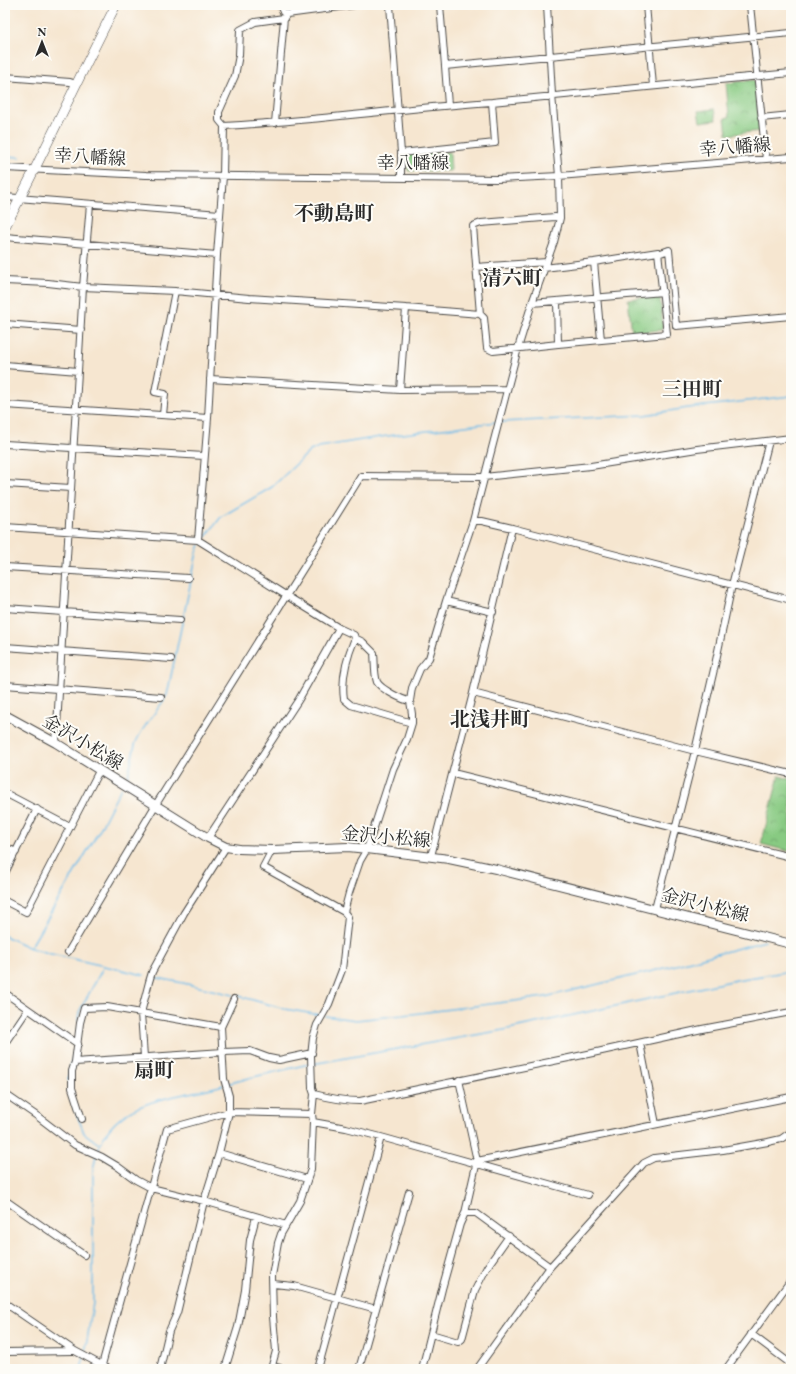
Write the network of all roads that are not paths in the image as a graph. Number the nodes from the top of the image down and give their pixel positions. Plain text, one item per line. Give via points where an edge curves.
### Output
1 (116, 5) edge
2 (280, 5) edge
3 (355, 5) edge
4 (390, 5) edge
5 (440, 5) edge
6 (547, 5) edge
7 (646, 5) edge
8 (750, 5) edge
9 (333, 7) edge
10 (285, 16) junction
11 (791, 33) edge
12 (753, 37) junction
13 (650, 46) junction
14 (549, 56) junction
15 (445, 66) junction
16 (791, 73) edge
17 (5, 77) edge
18 (756, 77) junction
19 (76, 84) junction
20 (653, 86) junction
21 (552, 95) junction
22 (492, 102) junction
23 (448, 105) junction
24 (397, 110) junction
25 (791, 115) edge
26 (762, 118) junction
27 (275, 123) junction
28 (224, 126) junction
29 (401, 153) junction
30 (791, 157) edge
31 (766, 159) junction
32 (5, 168) edge
33 (34, 168) junction
34 (223, 176) junction
35 (559, 176) junction
36 (401, 178) junction
37 (5, 197) edge
38 (20, 198) junction
39 (90, 204) junction
40 (220, 214) junction
41 (560, 218) junction
42 (5, 227) edge
43 (5, 237) edge
44 (86, 244) junction
45 (658, 254) junction
46 (217, 255) junction
47 (546, 262) junction
48 (594, 262) junction
49 (476, 268) junction
50 (544, 268) junction
51 (5, 281) edge
52 (83, 287) junction
53 (175, 290) junction
54 (663, 292) junction
55 (215, 294) junction
56 (597, 299) junction
57 (557, 301) junction
58 (532, 304) junction
59 (406, 308) junction
60 (480, 314) junction
61 (791, 316) edge
62 (5, 324) edge
63 (81, 330) junction
64 (601, 340) junction
65 (558, 344) junction
66 (518, 348) junction
67 (5, 365) edge
68 (78, 371) junction
69 (210, 379) junction
70 (507, 389) junction
71 (400, 390) junction
72 (5, 405) edge
73 (76, 409) junction
74 (163, 415) junction
75 (208, 418) junction
76 (791, 438) edge
77 (769, 441) junction
78 (5, 444) edge
79 (74, 448) junction
80 (204, 456) junction
81 (484, 477) junction
82 (5, 484) edge
83 (72, 488) junction
84 (473, 521) junction
85 (5, 527) edge
86 (512, 528) junction
87 (69, 531) junction
88 (198, 540) junction
89 (5, 567) edge
90 (66, 571) junction
91 (188, 578) dead end
92 (732, 585) junction
93 (287, 596) junction
94 (791, 600) edge
95 (446, 601) junction
96 (5, 608) edge
97 (63, 612) junction
98 (493, 612) junction
99 (180, 620) dead end
100 (339, 628) junction
101 (355, 638) junction
102 (5, 647) edge
103 (61, 651) junction
104 (171, 659) dead end
105 (5, 685) edge
106 (59, 689) junction
107 (473, 693) junction
108 (160, 697) dead end
109 (410, 701) junction
110 (5, 715) edge
111 (412, 724) junction
112 (56, 743) junction
113 (695, 751) junction
114 (99, 771) junction
115 (453, 772) junction
116 (791, 774) edge
117 (5, 792) edge
118 (156, 806) junction
119 (37, 809) junction
120 (70, 827) junction
121 (676, 829) junction
122 (208, 838) junction
123 (5, 847) edge
124 (226, 847) junction
125 (367, 849) junction
126 (272, 850) junction
127 (16, 852) junction
128 (431, 856) junction
129 (791, 857) edge
130 (5, 873) edge
131 (5, 901) edge
132 (655, 909) junction
133 (344, 912) junction
134 (791, 944) edge
135 (68, 952) dead end
136 (5, 993) edge
137 (234, 999) dead end
138 (28, 1009) junction
139 (791, 1012) edge
140 (141, 1013) junction
141 (221, 1027) junction
142 (5, 1043) edge
143 (640, 1043) junction
144 (78, 1044) junction
145 (223, 1052) junction
146 (311, 1054) junction
147 (144, 1057) junction
148 (75, 1062) junction
149 (459, 1080) junction
150 (313, 1091) junction
151 (5, 1094) edge
152 (791, 1097) edge
153 (229, 1112) junction
154 (312, 1114) junction
155 (82, 1119) dead end
156 (313, 1122) junction
157 (656, 1124) junction
158 (791, 1132) edge
159 (381, 1137) junction
160 (219, 1153) junction
161 (476, 1163) junction
162 (307, 1179) junction
163 (151, 1188) junction
164 (409, 1192) dead end
165 (588, 1195) dead end
166 (5, 1200) edge
167 (204, 1201) junction
168 (465, 1214) junction
169 (256, 1217) junction
170 (286, 1225) junction
171 (509, 1236) junction
172 (84, 1255) dead end
173 (548, 1265) junction
174 (791, 1280) edge
175 (273, 1284) junction
176 (338, 1298) junction
177 (5, 1303) edge
178 (376, 1309) junction
179 (431, 1334) junction
180 (751, 1334) junction
181 (75, 1351) junction
182 (5, 1352) edge
183 (791, 1364) edge
184 (102, 1365) junction
185 (271, 1367) edge
186 (109, 1369) edge
187 (160, 1369) edge
188 (225, 1369) edge
189 (284, 1369) edge
190 (318, 1369) edge
191 (359, 1369) edge
192 (422, 1369) edge
193 (478, 1369) edge
194 (726, 1369) edge

1 - 19 highway
2 - 10 street
3 - 9 street
4 - 24 street
5 - 15 street
6 - 14 street
7 - 13 street
8 - 12 street
9 - 10 street
10 - 27 street
10 - 28 street via 260,20 240,30 235,76 220,112 220,120
11 - 12 street
12 - 13 street
12 - 18 street
13 - 14 street
13 - 20 street
14 - 15 street
14 - 21 street
15 - 23 street
16 - 18 street
17 - 19 street
18 - 20 street
18 - 26 street
19 - 33 highway
20 - 21 street
21 - 22 street
21 - 35 street
22 - 23 street
22 - 29 street via 495,143
23 - 24 street
24 - 27 street
24 - 29 street
25 - 26 street
26 - 31 street
27 - 28 street
28 - 34 street
29 - 36 street
30 - 31 street, 幸八幡線
31 - 35 street, 幸八幡線
32 - 33 street, 幸八幡線
33 - 34 street, 幸八幡線 via 146,175
33 - 38 highway
34 - 36 street, 幸八幡線
34 - 40 street
35 - 36 street, 幸八幡線 via 497,179
35 - 41 street
37 - 38 street
38 - 39 street
38 - 42 highway
39 - 40 street
39 - 44 street
40 - 46 street
41 - 47 street
41 - 49 street via 481,223 473,226
43 - 44 street
44 - 46 street
44 - 52 street
45 - 48 street
45 - 54 street
45 - 61 street via 669,250 676,326
46 - 55 street
47 - 49 street
47 - 50 street
48 - 50 street
48 - 56 street
49 - 60 street
50 - 58 street
51 - 52 street
52 - 53 street
52 - 63 street
53 - 55 street
53 - 74 street via 155,392 165,394
54 - 56 street
54 - 64 street via 667,334
55 - 59 street
55 - 69 street
56 - 57 street
56 - 64 street
57 - 58 street
57 - 65 street
58 - 66 street
59 - 60 street
59 - 71 street
60 - 66 street via 484,318 487,348 493,351
62 - 63 street
63 - 68 street
64 - 65 street
65 - 66 street
66 - 70 street
67 - 68 street
68 - 73 street
69 - 71 street
69 - 75 street
70 - 71 street
70 - 81 street
72 - 73 street
73 - 74 street
73 - 79 street
74 - 75 street
75 - 80 street
76 - 77 street
77 - 81 street via 697,449 590,466
77 - 92 street
78 - 79 street
79 - 80 street
79 - 83 street
80 - 88 street
81 - 84 street
81 - 93 street via 361,476
82 - 83 street
83 - 87 street
84 - 86 street
84 - 95 street
85 - 87 street
86 - 92 street
86 - 98 street
87 - 88 street
87 - 90 street
88 - 93 street
89 - 90 street
90 - 91 street
90 - 97 street
92 - 94 street
92 - 113 street
93 - 100 street
93 - 118 street
95 - 98 street
95 - 109 street via 429,658 420,669
96 - 97 street
97 - 99 street
97 - 103 street
98 - 107 street
100 - 101 street via 354,635
100 - 122 street via 299,699
101 - 109 street via 374,653 378,683
101 - 111 street via 344,676 344,700 350,705
102 - 103 street
103 - 104 street
103 - 106 street
105 - 106 street
106 - 108 street
106 - 112 street
107 - 113 street
107 - 115 street
109 - 111 street
110 - 112 main road, 金沢小松線
111 - 125 street via 393,769
112 - 114 main road, 金沢小松線
113 - 116 street
113 - 121 street
114 - 118 main road, 金沢小松線
114 - 120 street
115 - 121 street
115 - 128 street
117 - 119 street
118 - 122 main road, 金沢小松線
118 - 135 street
119 - 120 street
119 - 127 street
120 - 131 street via 26,912
121 - 129 street
121 - 132 street
122 - 124 main road, 金沢小松線
123 - 127 street
124 - 126 main road, 金沢小松線
124 - 140 street via 184,914 152,972
125 - 126 main road, 金沢小松線 via 348,847
125 - 128 main road, 金沢小松線
125 - 133 street via 360,861
126 - 133 street via 263,868
127 - 130 street
128 - 132 main road, 金沢小松線 via 496,869
132 - 134 main road, 金沢小松線
133 - 146 street via 348,917 342,970 329,1004 317,1025
136 - 138 street
137 - 141 street
138 - 142 street
138 - 144 street
139 - 143 street
140 - 141 street
140 - 144 street via 107,1007 84,1008
140 - 147 street
141 - 145 street
143 - 149 street
143 - 157 street
144 - 148 street
145 - 146 street via 250,1051 278,1060
145 - 147 street
145 - 153 street
146 - 150 street
147 - 148 street
148 - 155 street via 72,1088
149 - 150 street via 360,1101 328,1098
149 - 161 street
150 - 154 street
151 - 163 street via 75,1145 102,1157
152 - 157 street
153 - 154 street
153 - 160 street
153 - 163 street via 168,1129
154 - 156 street
156 - 159 street
156 - 162 street via 311,1169
157 - 161 street
158 - 173 street via 781,1139 768,1142 654,1158 644,1163
159 - 161 street
159 - 176 street
160 - 162 street
160 - 167 street
161 - 165 street
161 - 168 street
162 - 170 street via 300,1201
163 - 167 street
163 - 184 street
164 - 178 street
166 - 172 street
167 - 169 street
167 - 187 street via 177,1313 169,1331
168 - 171 street via 476,1213
168 - 179 street via 460,1224
169 - 170 street
169 - 188 street via 250,1240 238,1327
170 - 175 street via 278,1243
171 - 173 street
171 - 179 street via 475,1290 462,1339 458,1342
173 - 193 street
174 - 180 street
175 - 176 street via 294,1286
175 - 185 street via 276,1351
176 - 178 street
176 - 190 street
177 - 181 street
178 - 191 street
179 - 192 street
180 - 183 street
180 - 194 street
181 - 182 street
181 - 184 street
184 - 186 street
185 - 189 street

